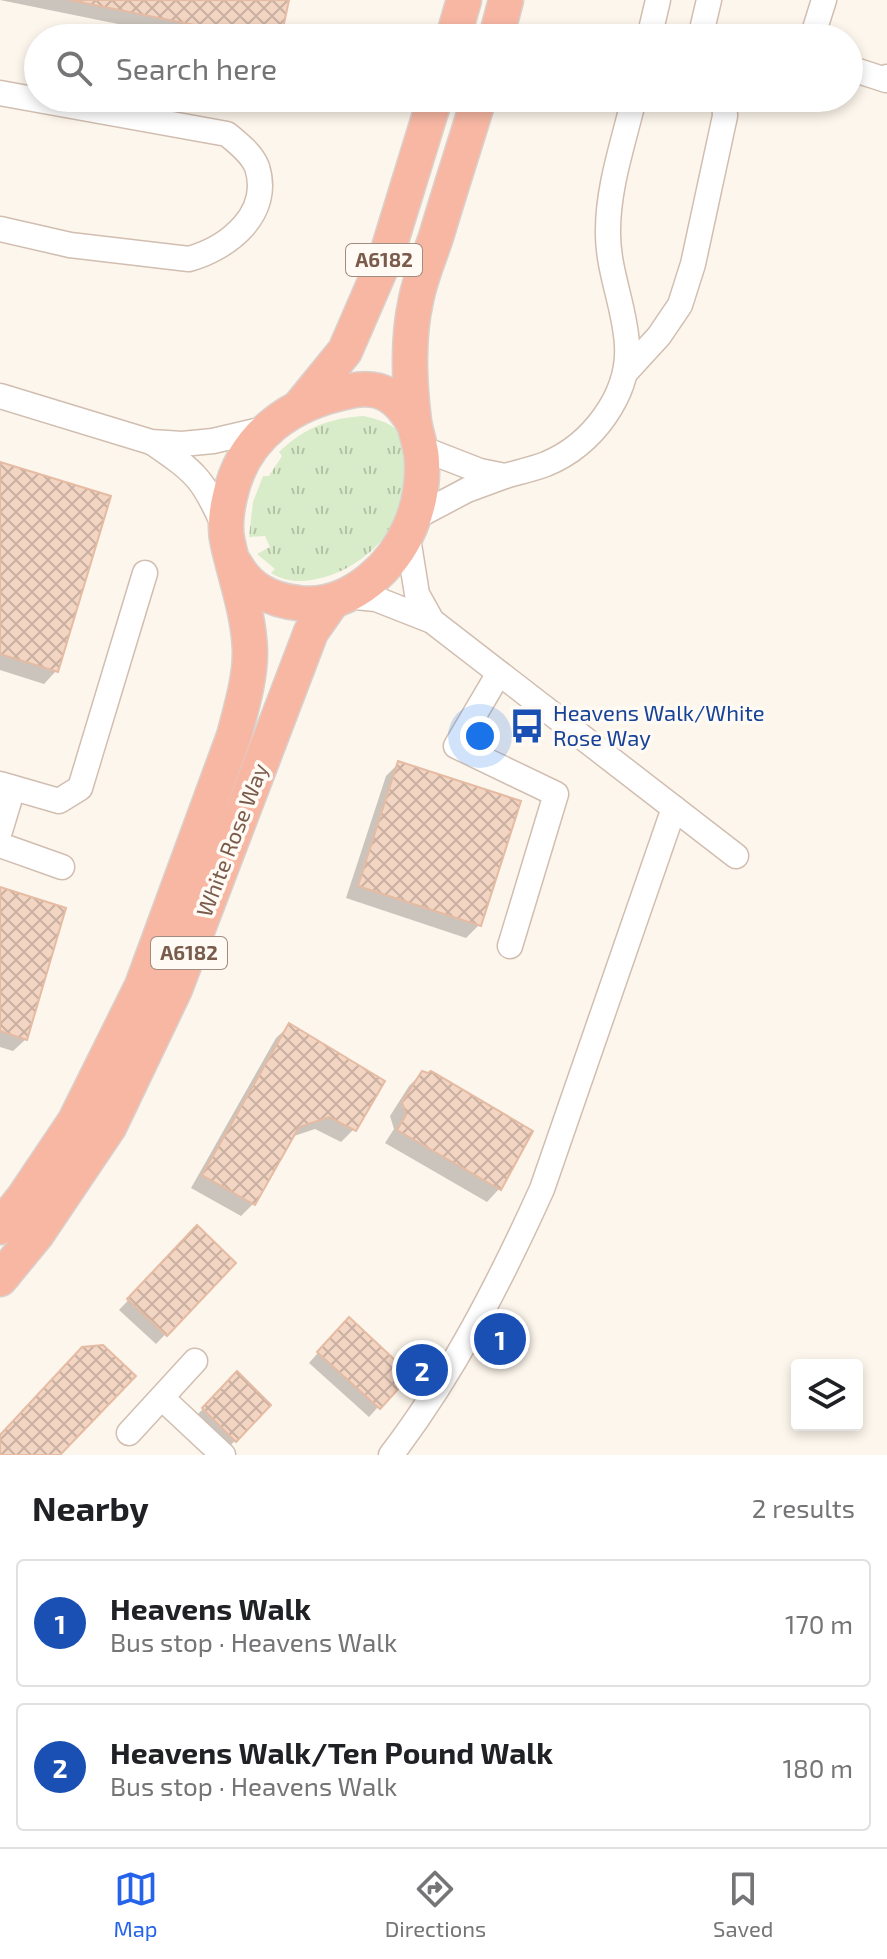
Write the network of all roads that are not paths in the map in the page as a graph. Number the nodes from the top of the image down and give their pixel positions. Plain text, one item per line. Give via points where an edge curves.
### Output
1 (464, 0) edge
2 (506, 0) edge
3 (658, 0) edge
4 (709, 0) edge
5 (824, 0) edge
6 (457, 24) edge
7 (500, 24) edge
8 (652, 24) edge
9 (703, 24) edge
10 (816, 24) edge
11 (863, 73) edge
12 (887, 77) edge
13 (0, 93) edge
14 (24, 97) edge
15 (105, 112) edge
16 (431, 112) edge
17 (475, 112) edge
18 (631, 112) edge
19 (725, 112) edge
20 (0, 229) edge
21 (626, 372) junction
22 (0, 396) edge
23 (300, 406) junction
24 (268, 428) junction
25 (417, 436) junction
26 (151, 442) junction
27 (505, 476) junction
28 (410, 525) junction
29 (230, 546) junction
30 (145, 573) dead end
31 (339, 599) junction
32 (432, 621) junction
33 (499, 673) junction
34 (14, 788) edge
35 (674, 808) junction
36 (0, 831) edge
37 (0, 845) edge
38 (736, 856) dead end
39 (62, 867) dead end
40 (510, 946) dead end
41 (0, 1227) edge
42 (0, 1279) edge
43 (195, 1361) dead end
44 (162, 1398) junction
45 (129, 1433) dead end
46 (223, 1455) edge
47 (391, 1455) edge

1 - 6 highway
2 - 7 highway
3 - 8 street
4 - 9 street
5 - 10 street
11 - 12 street
13 - 14 street
15 - 20 street via 227,134 242,147 256,165 261,190 241,231 189,259 70,245
16 - 23 highway, White Rose Way / A6182 via 387,254 345,351
17 - 25 highway, White Rose Way / A6182 via 416,300 409,349
18 - 21 street via 608,228 627,345
19 - 21 street via 680,305
21 - 27 street via 621,391 596,427 573,448 548,463
22 - 26 street
23 - 24 highway, White Rose Way
23 - 25 highway, White Rose Way via 360,388 388,394 403,404
24 - 26 street via 213,441
24 - 29 highway, White Rose Way via 238,469 226,514
25 - 27 street via 480,471
25 - 28 highway, White Rose Way via 421,486
26 - 29 street via 190,469 209,490
27 - 28 street via 467,490
28 - 31 highway, White Rose Way via 387,565
28 - 32 street via 417,594
29 - 31 highway via 242,577 277,600 319,605
29 - 41 highway, White Rose Way / A6182 via 250,652 234,736 142,986 75,1121
30 - 34 street via 80,788 59,801
31 - 32 street via 376,599
31 - 42 highway, White Rose Way / A6182 via 311,632 175,989 109,1127
32 - 33 street
33 - 35 street
33 - 40 street via 456,746 556,794
34 - 36 street
35 - 38 street
35 - 47 street via 536,1203 470,1335
37 - 39 street
43 - 44 street
44 - 45 street
44 - 46 street

